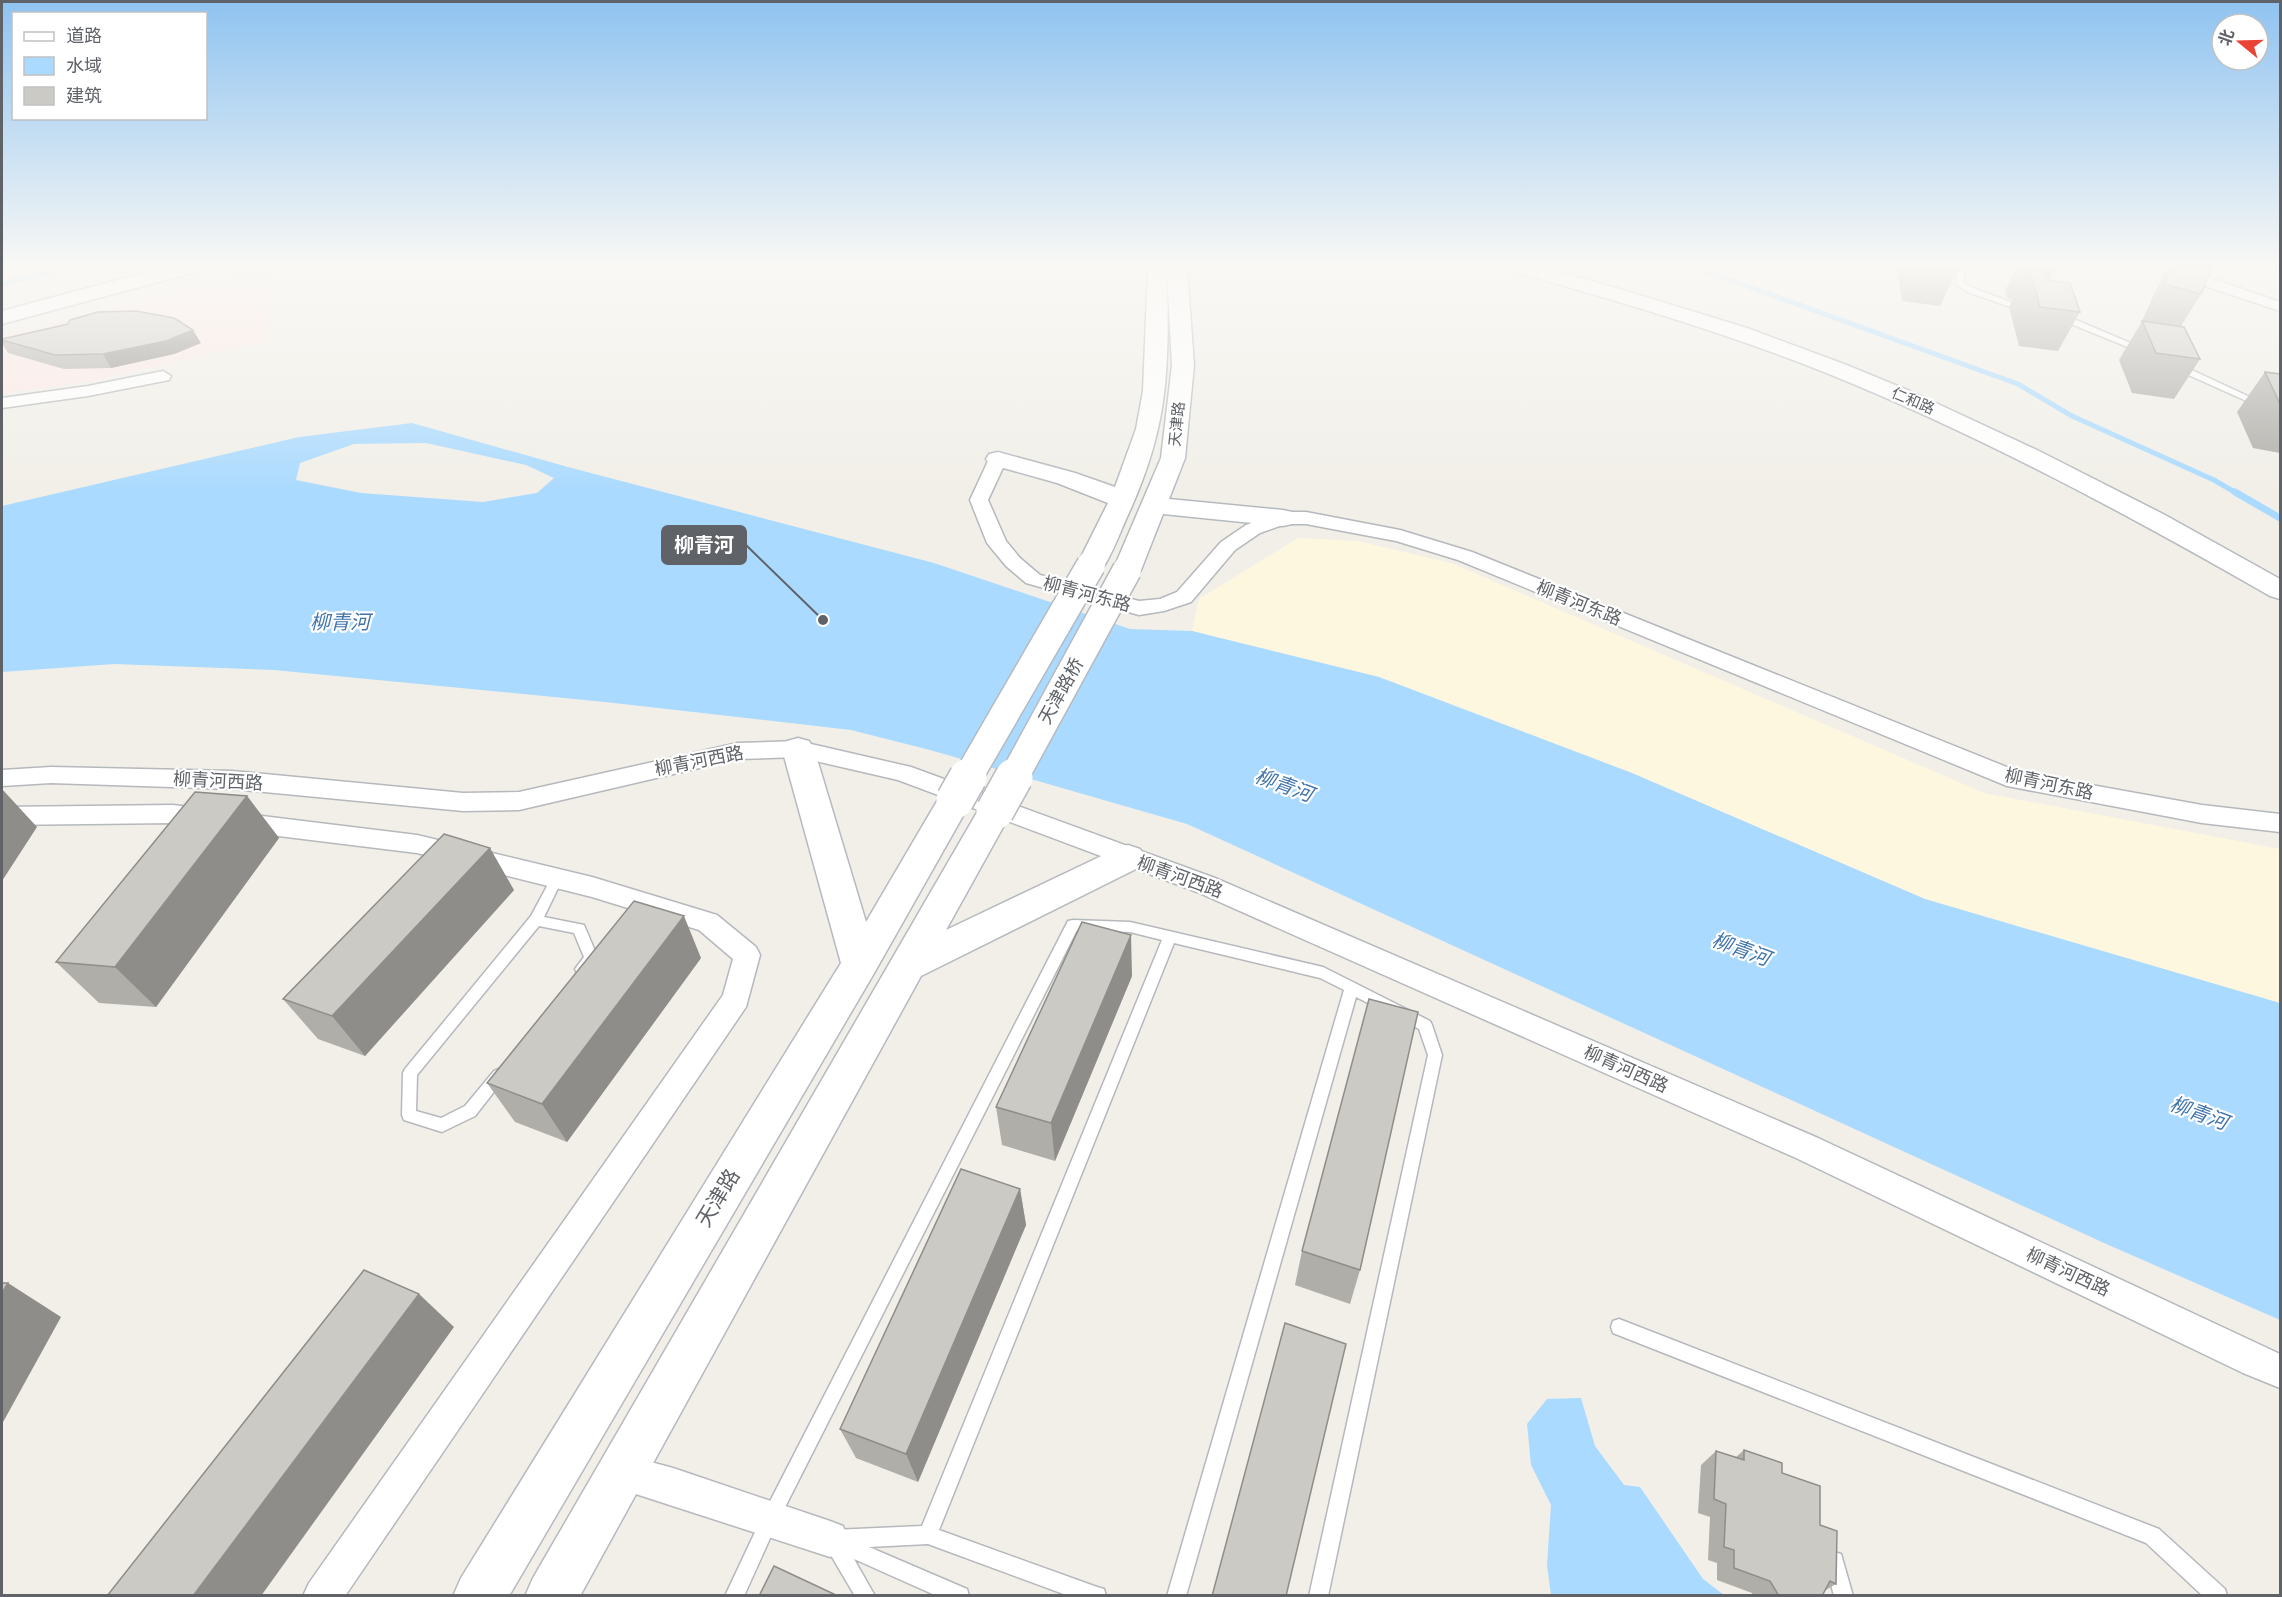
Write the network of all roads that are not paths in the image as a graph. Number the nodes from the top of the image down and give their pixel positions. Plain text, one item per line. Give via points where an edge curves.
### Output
1 (1156, 343) edge
2 (1182, 343) edge
3 (1766, 343) edge
4 (1776, 343) edge
5 (2123, 343) edge
6 (2154, 355) edge
7 (2174, 365) edge
8 (163, 376) dead end
9 (2, 403) edge
10 (2280, 414) edge
11 (998, 459) joint
12 (1122, 499) junction
13 (1154, 505) junction
14 (1283, 518) junction
15 (1091, 566) joint
16 (1127, 570) joint
17 (2280, 582) edge
18 (2280, 590) edge
19 (798, 749) junction
20 (2, 778) edge
21 (955, 800) joint
22 (2, 816) edge
23 (2280, 823) edge
24 (1128, 858) junction
25 (557, 878) junction
26 (536, 920) junction
27 (1169, 938) junction
28 (860, 964) junction
29 (908, 965) junction
30 (576, 976) edge
31 (1352, 988) junction
32 (505, 1066) edge
33 (1619, 1327) dead end
34 (2280, 1371) edge
35 (621, 1472) junction
36 (770, 1519) junction
37 (928, 1534) junction
38 (830, 1539) junction
39 (1834, 1561) edge
40 (322, 1596) edge
41 (479, 1596) edge
42 (551, 1596) edge
43 (734, 1596) edge
44 (866, 1596) edge
45 (960, 1596) edge
46 (1097, 1596) edge
47 (1176, 1596) edge
48 (1318, 1596) edge
49 (1844, 1596) edge
50 (2218, 1596) edge

1 - 12 main road, 天津路 via 1152,408 1138,464
2 - 13 main road, 天津路 via 1183,365 1173,458
3 - 18 main road, 仁和路 via 1915,402 2098,489
4 - 17 main road, 仁和路 via 1921,399 2105,486
5 - 6 lane
7 - 10 lane
8 - 9 street
11 - 12 main road
11 - 14 street, 柳青河东路 via 979,500 997,543 1013,562 1033,579 1139,608 1164,605 1184,597 1228,546 1253,529
12 - 15 main road, 天津路
13 - 14 main road
13 - 16 main road, 天津路
14 - 23 street, 柳青河东路 via 1344,525 1466,556 2015,780
15 - 21 main road, 天津路桥, bridge
16 - 29 main road, 天津路桥, bridge
19 - 20 street, 柳青河西路 via 738,751 519,801 463,802 232,780 51,775
19 - 24 street, 柳青河西路 via 903,773
19 - 28 main road
21 - 28 main road, 天津路
22 - 25 street via 173,814 204,823 417,844
24 - 29 main road
24 - 34 street, 柳青河西路 via 1216,889 1806,1148
25 - 26 lane
25 - 40 street via 708,922 747,955 736,999
26 - 30 lane via 579,929 591,958
26 - 32 lane via 410,1073 409,1116 442,1125 470,1111
27 - 31 lane via 1323,973
27 - 36 lane via 1130,927 1073,925
27 - 37 lane
28 - 41 main road, 天津路
29 - 35 main road
31 - 47 lane
31 - 48 lane via 1425,1025 1435,1055
33 - 50 lane via 2152,1536
35 - 36 street
35 - 42 main road
36 - 38 street
36 - 43 lane
37 - 38 lane
37 - 46 lane
38 - 44 lane
38 - 45 lane
39 - 49 lane

